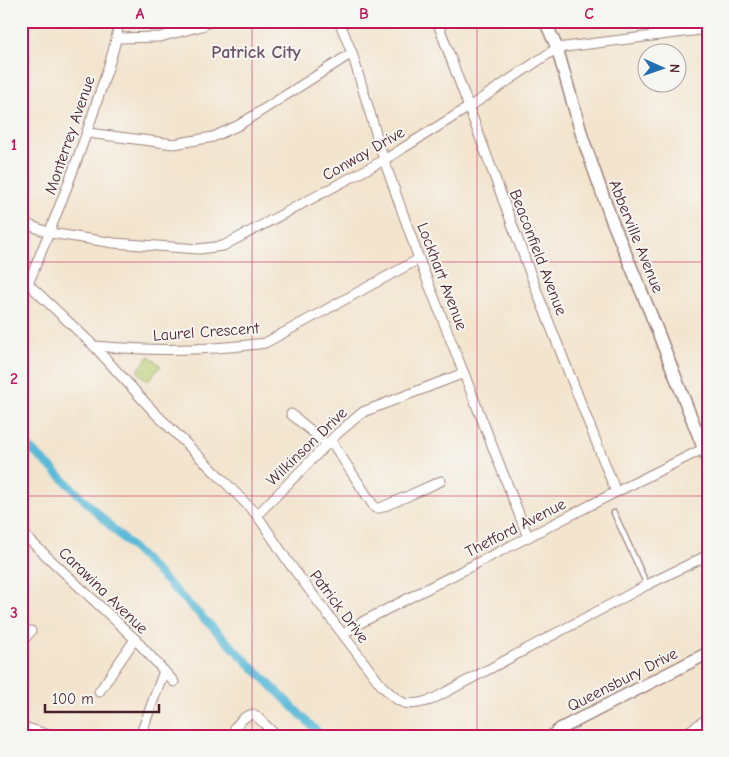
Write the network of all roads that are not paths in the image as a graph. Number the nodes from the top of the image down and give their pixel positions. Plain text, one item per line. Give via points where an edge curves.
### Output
1 (119, 21) edge
2 (211, 21) edge
3 (339, 21) edge
4 (437, 21) edge
5 (545, 21) edge
6 (703, 26) edge
7 (117, 38) junction
8 (556, 48) junction
9 (352, 53) junction
10 (469, 107) junction
11 (88, 133) junction
12 (384, 160) junction
13 (21, 222) edge
14 (50, 233) junction
15 (419, 258) junction
16 (21, 278) edge
17 (28, 284) junction
18 (21, 306) edge
19 (94, 346) junction
20 (464, 373) junction
21 (291, 414) dead end
22 (329, 442) junction
23 (703, 449) junction
24 (708, 460) edge
25 (441, 481) dead end
26 (616, 492) junction
27 (614, 513) dead end
28 (257, 515) junction
29 (21, 532) edge
30 (528, 537) junction
31 (708, 554) edge
32 (647, 585) junction
33 (32, 631) dead end
34 (343, 634) junction
35 (135, 639) junction
36 (21, 643) edge
37 (708, 653) edge
38 (164, 671) junction
39 (174, 682) dead end
40 (99, 692) dead end
41 (708, 718) edge
42 (21, 726) edge
43 (235, 727) dead end
44 (52, 736) edge
45 (140, 736) edge
46 (277, 736) edge
47 (552, 736) edge
48 (682, 736) edge

1 - 7 street, Monterrey Avenue
2 - 7 street via 160,37
3 - 9 street, Lockhart Avenue
4 - 10 street, Beaconfield Avenue
5 - 8 street, Abberville Avenue
6 - 8 street, Conway Drive
7 - 11 street, Monterrey Avenue
8 - 10 street, Conway Drive
8 - 23 street, Abberville Avenue via 582,139 612,221
9 - 11 street via 239,125 213,137 174,144
9 - 12 street, Lockhart Avenue
10 - 12 street, Conway Drive
10 - 26 street, Beaconfield Avenue
11 - 14 street, Monterrey Avenue
12 - 14 street, Conway Drive via 223,246 199,249 114,243
12 - 15 street, Lockhart Avenue
13 - 14 street, Conway Drive
14 - 17 street, Monterrey Avenue
15 - 19 street, Laurel Crescent via 265,343 186,350
15 - 20 street, Lockhart Avenue
16 - 17 street, Patrick Drive
17 - 18 lane
17 - 19 street, Patrick Drive
19 - 28 street, Patrick Drive via 154,412
20 - 22 street, Wilkinson Drive via 363,412
20 - 30 street, Lockhart Avenue
21 - 22 street
22 - 25 street via 375,508
22 - 28 street, Wilkinson Drive
23 - 24 street, Abberville Avenue
23 - 26 street, Thetford Avenue
26 - 30 street, Thetford Avenue
27 - 32 lane
28 - 34 street, Patrick Drive
29 - 35 street, Carawina Avenue
30 - 34 street, Thetford Avenue
31 - 32 street, Patrick Drive
32 - 34 street, Patrick Drive via 431,700 412,705 398,701 381,685
33 - 36 street
35 - 38 street, Carawina Avenue
35 - 40 street
37 - 47 street, Queensbury Drive
38 - 39 street, Carawina Avenue
38 - 45 street
41 - 48 street
42 - 44 street
43 - 46 street via 251,714

